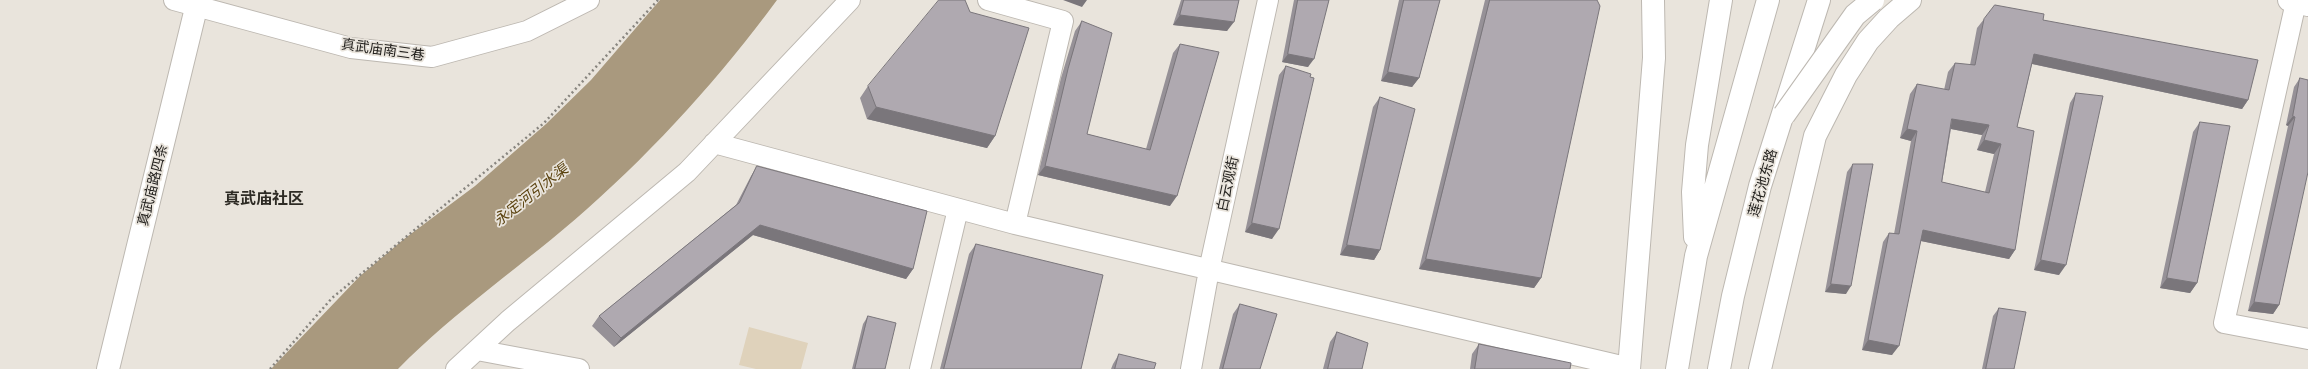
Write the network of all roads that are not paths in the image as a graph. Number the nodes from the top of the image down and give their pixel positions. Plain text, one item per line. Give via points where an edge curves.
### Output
1 (174, 0) edge
2 (589, 0) edge
3 (850, 0) edge
4 (988, 0) edge
5 (1268, 0) edge
6 (1653, 0) edge
7 (1721, 0) edge
8 (1768, 0) edge
9 (1819, 0) edge
10 (1873, 0) edge
11 (1910, 0) edge
12 (2298, 2) edge
13 (197, 3) edge
14 (1784, 115) junction
15 (714, 143) junction
16 (958, 209) junction
17 (1015, 224) junction
18 (1696, 256) junction
19 (1209, 270) junction
20 (2308, 339) edge
21 (477, 350) junction
22 (108, 369) edge
23 (456, 369) edge
24 (579, 369) edge
25 (920, 369) edge
26 (1191, 369) edge
27 (1629, 369) edge
28 (1677, 369) edge
29 (1719, 369) edge
30 (1760, 369) edge

1 - 13 street, 真武庙南三巷
2 - 13 street, 真武庙南三巷 via 527,31 432,57 351,48
3 - 15 street
4 - 17 street via 1063,21
5 - 19 street, 白云观街
6 - 27 main road via 1654,58
7 - 18 main road via 1696,144 1693,192
8 - 18 main road
9 - 14 main road, 莲花池东路
10 - 14 main road, bridge via 1855,15
11 - 30 main road via 1868,41 1846,75 1815,136
12 - 20 street via 2224,323
13 - 22 main road, 真武庙路四条
14 - 29 main road, 莲花池东路 via 1760,186 1733,296
15 - 16 street
15 - 21 street via 687,172 508,321
16 - 17 street
16 - 25 street
17 - 19 street
18 - 28 main road
19 - 26 street, 白云观街
19 - 27 street
21 - 23 street
21 - 24 street

